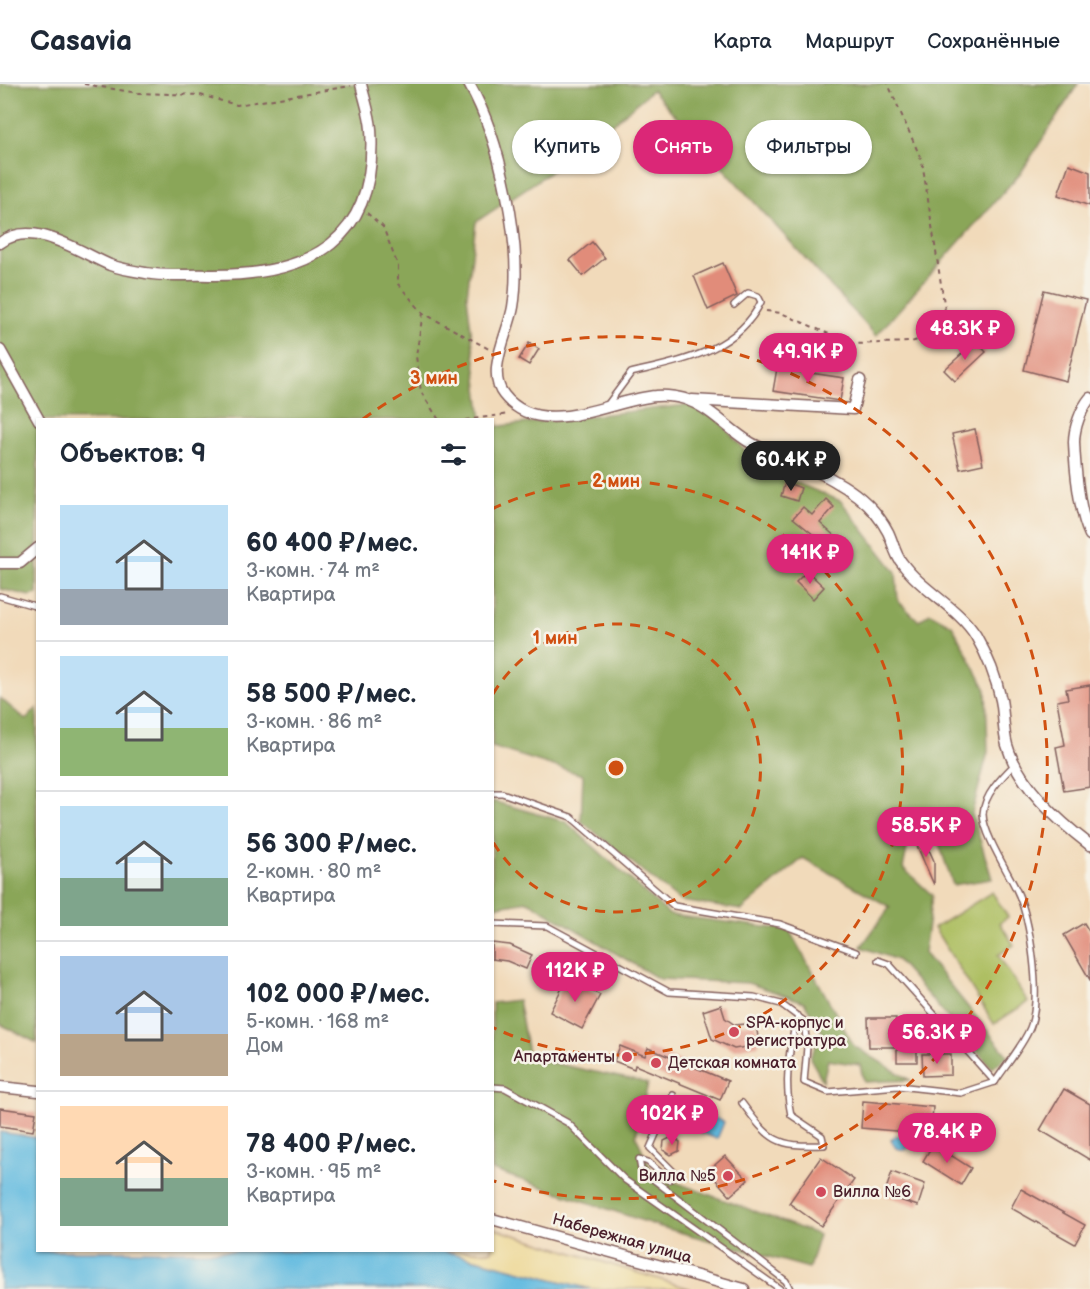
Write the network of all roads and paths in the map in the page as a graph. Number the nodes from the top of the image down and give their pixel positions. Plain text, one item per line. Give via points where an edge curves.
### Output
1 (84, 84) edge
2 (361, 84) edge
3 (469, 84) edge
4 (888, 84) edge
5 (361, 206) junction
6 (0, 243) edge
7 (734, 306) dead end
8 (757, 310) junction
9 (423, 313) junction
10 (0, 350) edge
11 (499, 354) junction
12 (860, 380) dead end
13 (1090, 399) edge
14 (689, 400) junction
15 (605, 408) junction
16 (530, 412) junction
17 (38, 418) edge
18 (438, 418) edge
19 (481, 418) edge
20 (1090, 535) edge
21 (36, 550) edge
22 (0, 563) edge
23 (0, 596) edge
24 (36, 605) edge
25 (1014, 765) junction
26 (494, 793) edge
27 (1090, 845) edge
28 (494, 924) edge
29 (856, 952) dead end
30 (878, 960) dead end
31 (798, 1016) junction
32 (995, 1082) junction
33 (0, 1087) edge
34 (494, 1087) edge
35 (36, 1091) edge
36 (673, 1095) dead end
37 (742, 1103) dead end
38 (494, 1220) edge
39 (744, 1289) edge
40 (780, 1289) edge
41 (790, 1289) edge

1 - 2 path via 138,93 200,94 237,105
2 - 5 street via 370,126 371,167
3 - 11 street via 494,142 512,231 513,306
4 - 8 path via 922,161 947,322 933,334 911,342 852,344 781,313
5 - 6 street via 333,244 316,255 282,270 239,275 149,274 113,266 36,235 6,238
5 - 9 path via 383,227 398,266 398,284
7 - 8 lane via 748,293 758,296 761,302
8 - 15 lane via 731,338 696,357 631,373
9 - 11 path
9 - 18 path via 416,356 421,392
10 - 17 street
11 - 16 street via 497,376 501,392 512,404
12 - 14 street via 853,409
13 - 20 street via 1083,406 1074,440 1084,522
14 - 15 street via 658,396
14 - 25 street via 752,443 834,479 874,511 901,562 974,632 989,661 1001,699 1006,742
15 - 16 street via 555,417
16 - 19 path
21 - 22 street via 20,563
23 - 24 lane
25 - 27 street via 1038,797
25 - 32 lane via 995,785 983,814 997,855 1018,891 1036,975 1030,1027
26 - 29 lane via 571,817 674,906 780,924
28 - 31 lane via 547,926 669,992 754,997 781,1004
30 - 32 lane via 889,964
31 - 32 lane via 804,1021 807,1047 804,1082 828,1092 898,1086 960,1093
31 - 37 lane via 790,1041 791,1115 822,1137 824,1145 788,1146 763,1132
33 - 35 street
34 - 40 lane via 505,1088 568,1123 625,1180
36 - 41 lane via 650,1148 676,1174 669,1180 639,1159 641,1170 786,1281
38 - 39 street, Набережная улица

